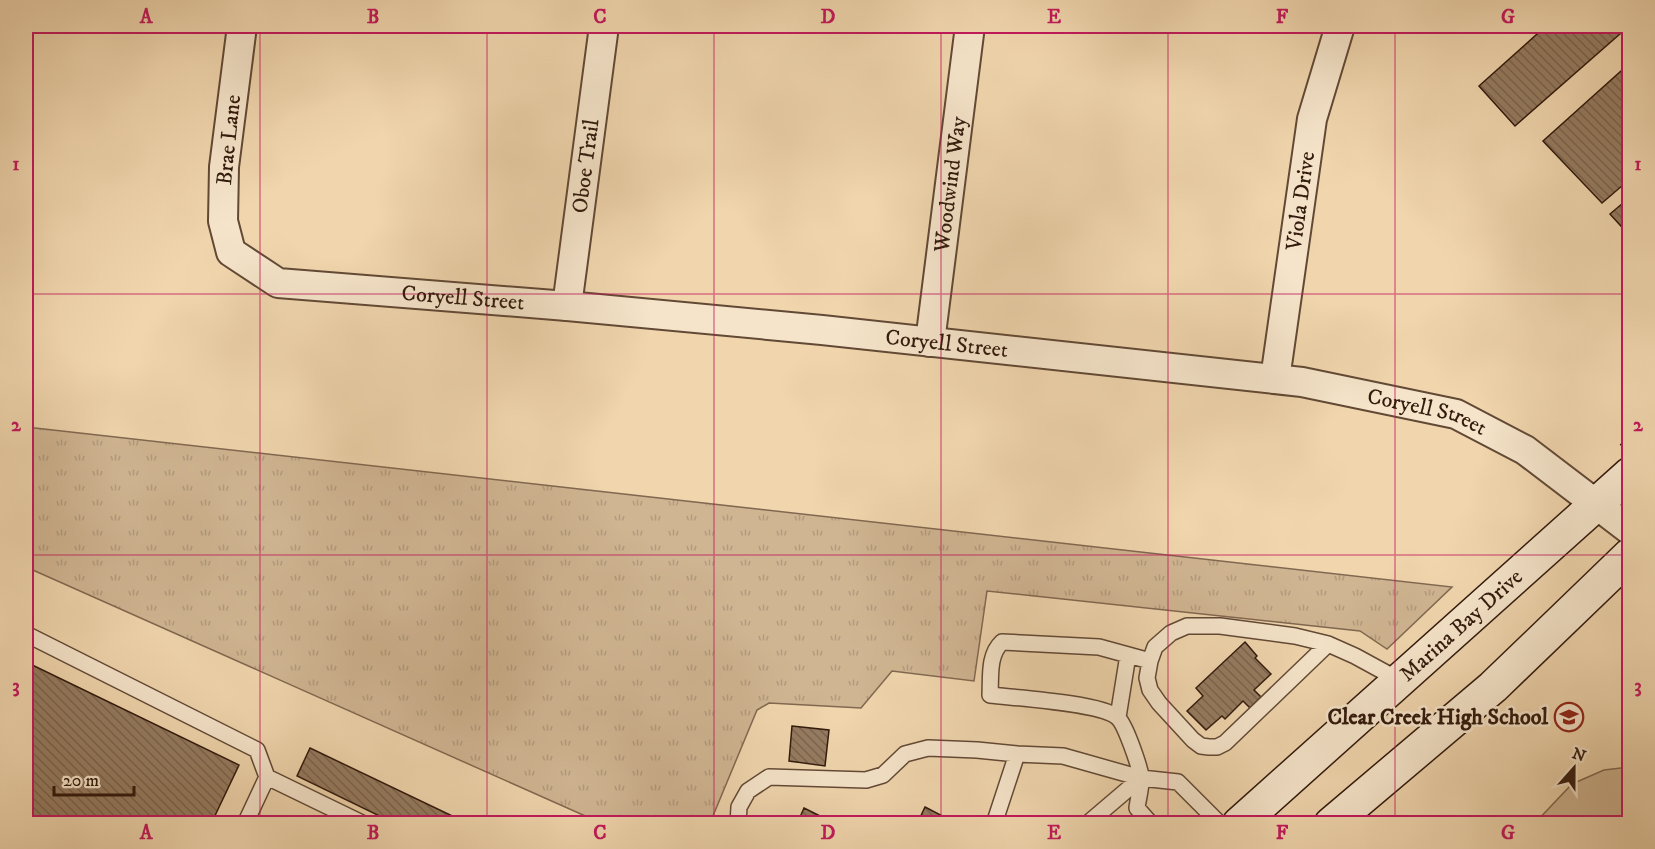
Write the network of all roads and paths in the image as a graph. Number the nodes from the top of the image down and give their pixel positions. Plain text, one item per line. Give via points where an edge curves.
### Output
1 (242, 26) edge
2 (604, 26) edge
3 (970, 26) edge
4 (1340, 26) edge
5 (234, 253) joint
6 (567, 306) junction
7 (930, 342) junction
8 (1275, 379) junction
9 (1629, 474) edge
10 (1596, 504) junction
11 (1629, 530) edge
12 (1629, 555) edge
13 (26, 634) edge
14 (1328, 644) junction
15 (1128, 655) junction
16 (1150, 661) junction
17 (1399, 680) junction
18 (1118, 717) junction
19 (1017, 754) junction
20 (267, 777) junction
21 (1141, 778) junction
22 (245, 824) edge
23 (364, 824) edge
24 (738, 824) edge
25 (994, 824) edge
26 (1087, 824) edge
27 (1151, 824) edge
28 (1220, 824) edge
29 (1239, 824) edge
30 (1331, 824) edge

1 - 5 street, Brae Lane via 224,167 223,221
2 - 6 street, Oboe Trail
3 - 7 street, Woodwind Way
4 - 8 street, Viola Drive via 1312,119
5 - 6 street, Coryell Street via 278,284
6 - 7 street, Coryell Street
7 - 8 street, Coryell Street
8 - 10 street, Coryell Street via 1456,414 1525,450
9 - 10 main road, Marina Bay Drive
10 - 11 street, Coryell Street
10 - 17 main road, Marina Bay Drive
12 - 30 main road via 1493,687
13 - 20 lane via 257,750
14 - 16 lane via 1220,626 1187,626 1155,647
14 - 16 lane via 1217,747 1201,746 1193,740 1159,703 1147,678
14 - 17 lane
15 - 16 lane
15 - 18 lane
15 - 18 lane via 1099,648 1002,642 992,658 990,695 1089,706
17 - 29 main road, Marina Bay Drive
18 - 21 lane via 1125,727
19 - 21 lane via 1064,756
19 - 24 lane via 928,748 905,754 883,775 866,780 769,777 748,791 739,807
19 - 25 lane
20 - 22 lane
20 - 23 lane
21 - 26 lane
21 - 27 lane via 1137,808
21 - 28 lane via 1178,782

